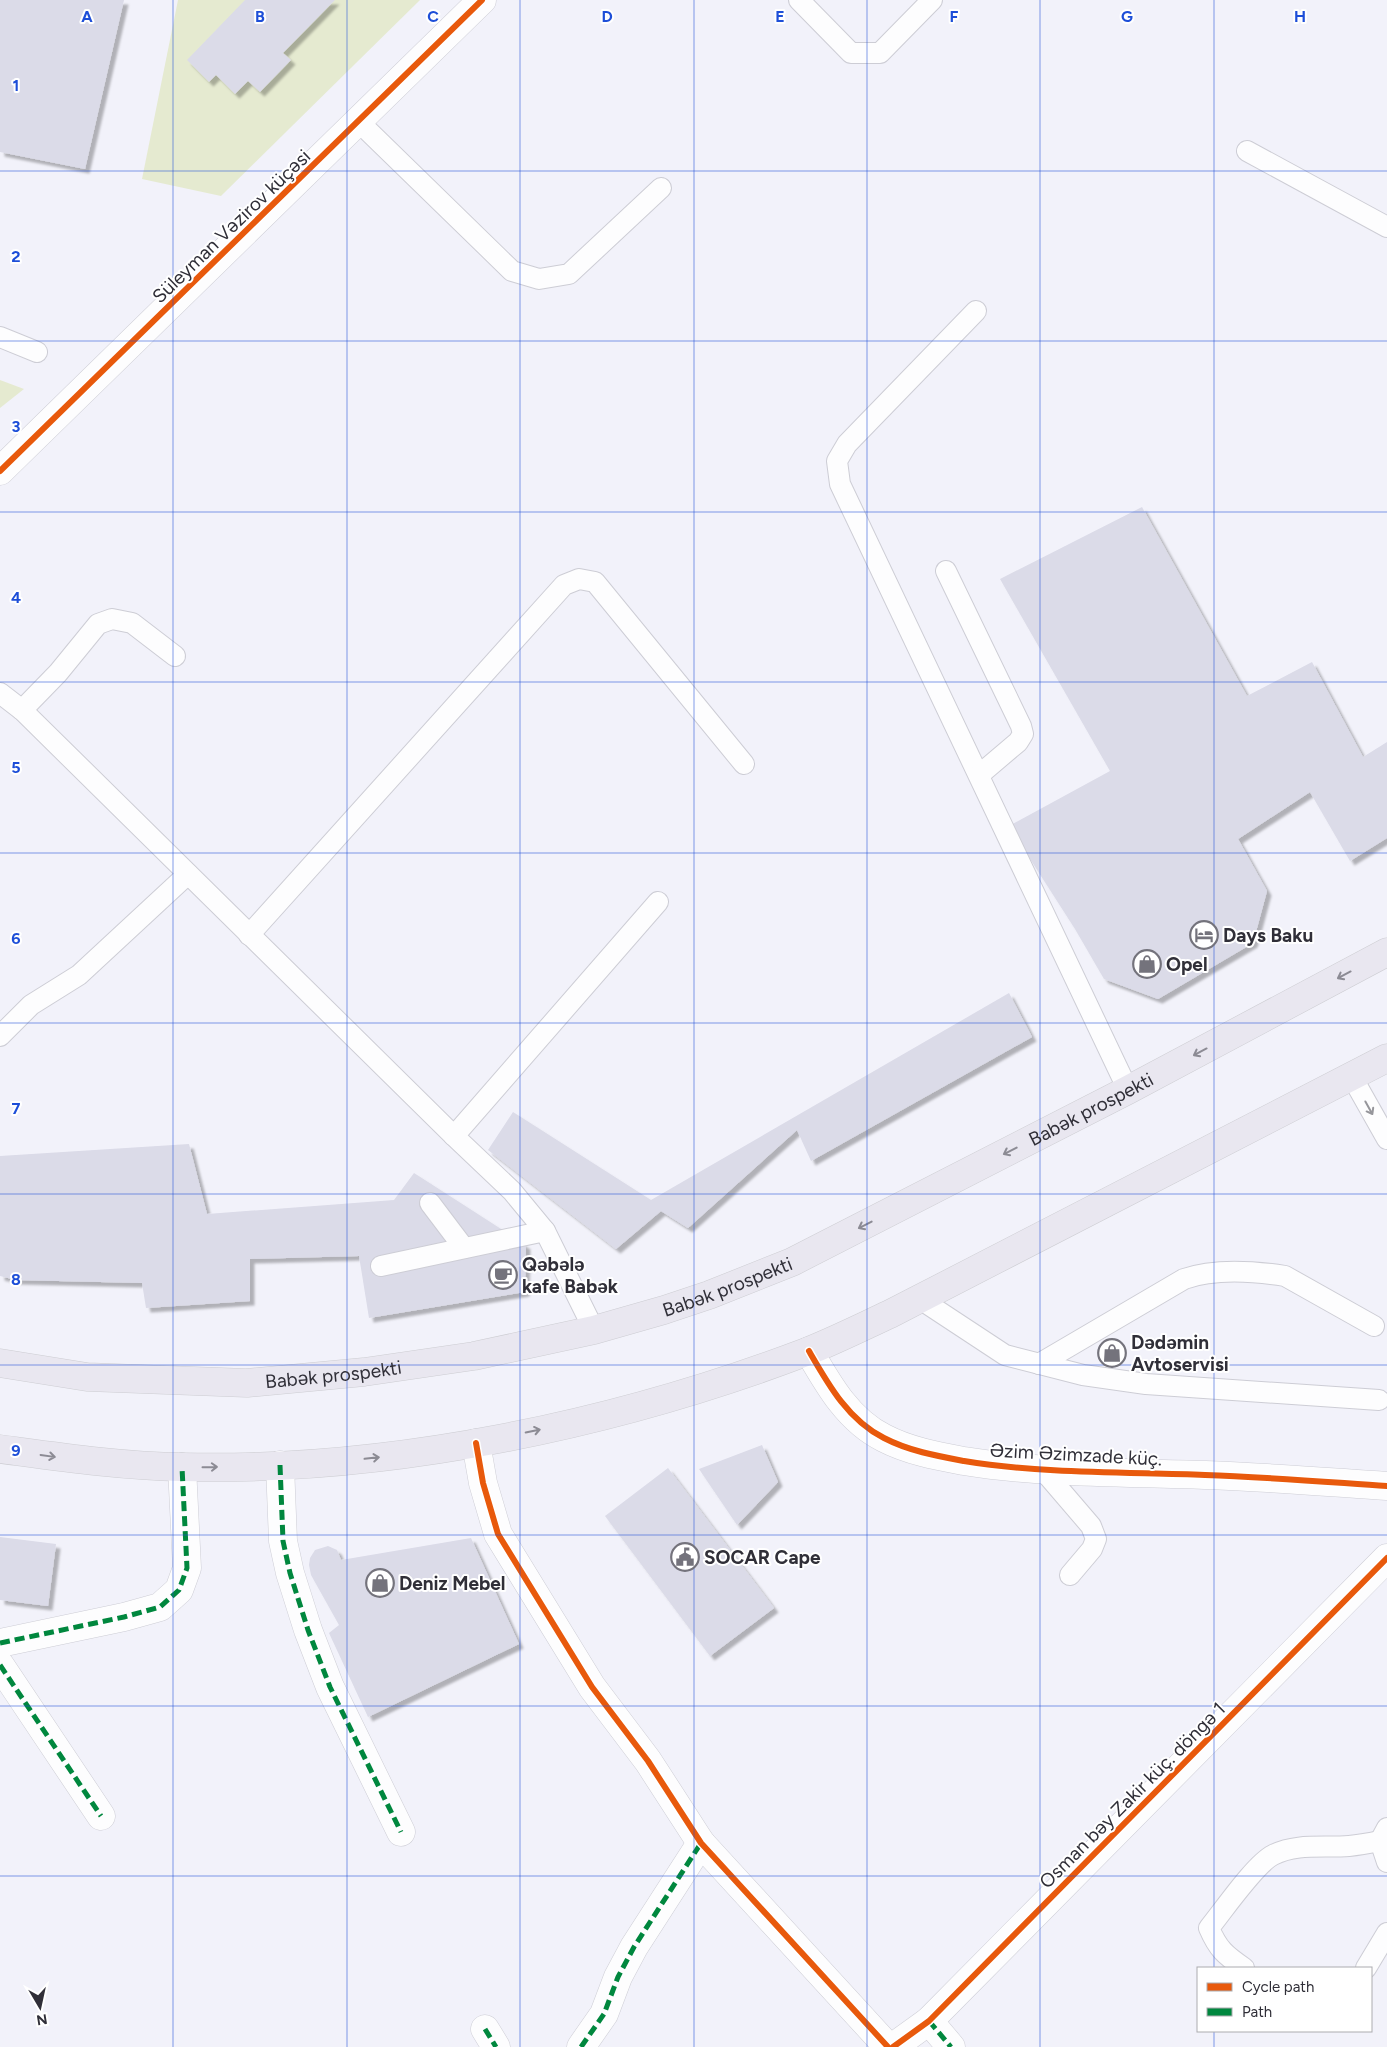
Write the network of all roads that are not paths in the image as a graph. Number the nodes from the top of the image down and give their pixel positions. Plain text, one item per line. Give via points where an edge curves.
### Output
1 (482, 0) edge
2 (799, 0) edge
3 (932, 0) edge
4 (359, 122) junction
5 (1247, 150) dead end
6 (662, 188) dead end
7 (1387, 227) edge
8 (976, 311) dead end
9 (0, 337) edge
10 (37, 352) dead end
11 (0, 472) edge
12 (946, 571) dead end
13 (175, 656) dead end
14 (0, 693) edge
15 (22, 710) junction
16 (744, 764) dead end
17 (979, 775) junction
18 (188, 874) junction
19 (658, 902) dead end
20 (249, 935) junction
21 (1387, 952) edge
22 (0, 1036) edge
23 (1387, 1058) edge
24 (1352, 1077) junction
25 (1128, 1090) junction
26 (454, 1136) junction
27 (1387, 1139) edge
28 (430, 1202) dead end
29 (545, 1231) junction
30 (464, 1248) junction
31 (382, 1266) dead end
32 (920, 1299) junction
33 (1374, 1326) dead end
34 (594, 1330) junction
35 (809, 1350) junction
36 (0, 1362) edge
37 (1039, 1364) junction
38 (1379, 1400) dead end
39 (476, 1443) junction
40 (0, 1449) edge
41 (280, 1465) junction
42 (182, 1467) junction
43 (1043, 1470) junction
44 (1387, 1486) edge
45 (1387, 1558) edge
46 (1070, 1576) dead end
47 (0, 1643) edge
48 (0, 1665) edge
49 (101, 1816) dead end
50 (401, 1832) dead end
51 (1384, 1834) edge
52 (700, 1843) junction
53 (1387, 1862) edge
54 (1387, 1933) edge
55 (1242, 1967) edge
56 (1367, 1967) edge
57 (929, 2021) junction
58 (581, 2047) edge
59 (888, 2047) edge
60 (893, 2047) edge
61 (951, 2047) edge

1 - 4 street, Süleyman Vəzirov küçəsi
2 - 3 lane via 851,52 880,53
4 - 6 lane via 512,270 539,279 569,274
4 - 11 street, Süleyman Vəzirov küçəsi
5 - 7 lane
8 - 17 lane via 847,444 837,461 840,484
9 - 10 lane
12 - 17 lane via 1023,734
13 - 15 lane via 132,623 112,619 98,624
14 - 15 lane
15 - 18 lane
16 - 20 lane via 595,582 579,580 564,585
17 - 25 lane
18 - 20 lane
18 - 22 lane via 79,975 31,1005
19 - 26 lane
20 - 26 lane
21 -> 25 main road, Babək prospekti
23 - 24 main road
24 -> 27 lane
24 - 32 main road
25 -> 34 main road, Babək prospekti via 792,1262 700,1298
26 - 29 lane via 512,1191
28 - 30 lane
29 - 30 lane
29 - 34 lane
30 - 31 lane
32 - 35 main road
32 - 37 lane via 1005,1355
33 - 37 lane via 1286,1276 1199,1274 1184,1279
34 - 36 main road, Babək prospekti via 474,1356 364,1372 247,1383 87,1377
39 -> 35 main road via 693,1391
35 - 43 street, Əzim Əzimzade küç. via 828,1384 857,1420 884,1438 926,1454
37 - 38 lane via 1084,1375 1146,1384
41 -> 39 main road via 375,1458
39 - 52 street via 483,1483 498,1534 592,1687 648,1761
40 -> 42 main road via 78,1460
42 -> 41 main road
41 - 50 street via 283,1541 308,1630 330,1687
42 - 47 street via 187,1568 179,1590 160,1607
43 - 44 street, Əzim Əzimzade küç. via 1208,1475
43 - 46 lane via 1091,1526 1096,1540
45 - 57 street, Osman bəy Zakir küç. döngə 1
48 - 49 street
51 - 53 lane
51 - 55 lane via 1349,1846 1295,1849 1272,1855 1261,1865 1209,1928 1224,1955
52 - 58 street via 634,1948 618,1977 604,2014
52 - 59 street
54 - 56 lane
57 - 60 street, Osman bəy Zakir küç. döngə 1
57 - 61 street

